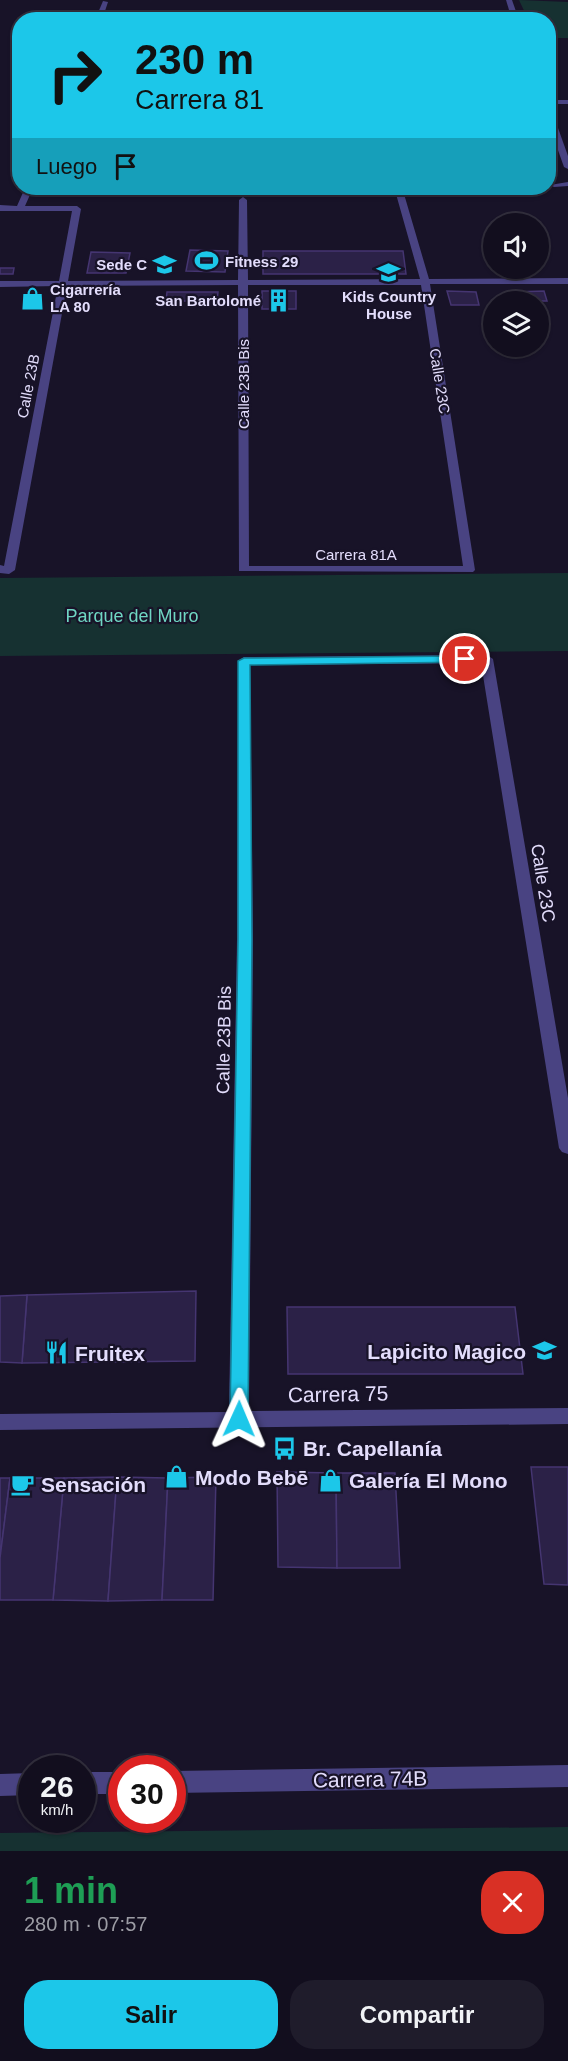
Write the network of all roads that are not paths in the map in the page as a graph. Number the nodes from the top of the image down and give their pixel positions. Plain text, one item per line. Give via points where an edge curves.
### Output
1 (105, 2) dead end
2 (101, 12) edge
3 (556, 134) edge
4 (568, 167) edge
5 (26, 195) edge
6 (400, 195) edge
7 (243, 200) dead end
8 (0, 208) edge
9 (20, 208) junction
10 (568, 281) edge
11 (425, 282) junction
12 (242, 283) junction
13 (0, 284) edge
14 (63, 284) junction
15 (243, 569) joint
16 (5, 570) edge
17 (469, 570) joint
18 (244, 661) joint
19 (568, 1148) edge
20 (568, 1416) edge
21 (239, 1419) junction
22 (0, 1422) edge
23 (568, 1776) edge
24 (186, 1782) edge
25 (18, 1784) edge
26 (0, 1785) edge

1 - 2 street
3 - 4 street
5 - 9 street
6 - 11 street, Calle 23C
7 - 12 street, Calle 23B Bis
8 - 9 street
9 - 14 street, Calle 23B via 77,209
10 - 11 street
11 - 12 street
11 - 17 street, Calle 23C
12 - 14 street
12 - 15 street, Calle 23B Bis
13 - 14 street
14 - 16 street, Calle 23B
15 - 17 street, Carrera 81A
18 - 19 street, Calle 23C via 487,659
18 - 21 street, Calle 23B Bis
20 - 21 street, Carrera 75
21 - 22 street, Carrera 75
23 - 24 street, Carrera 74B
25 - 26 street

